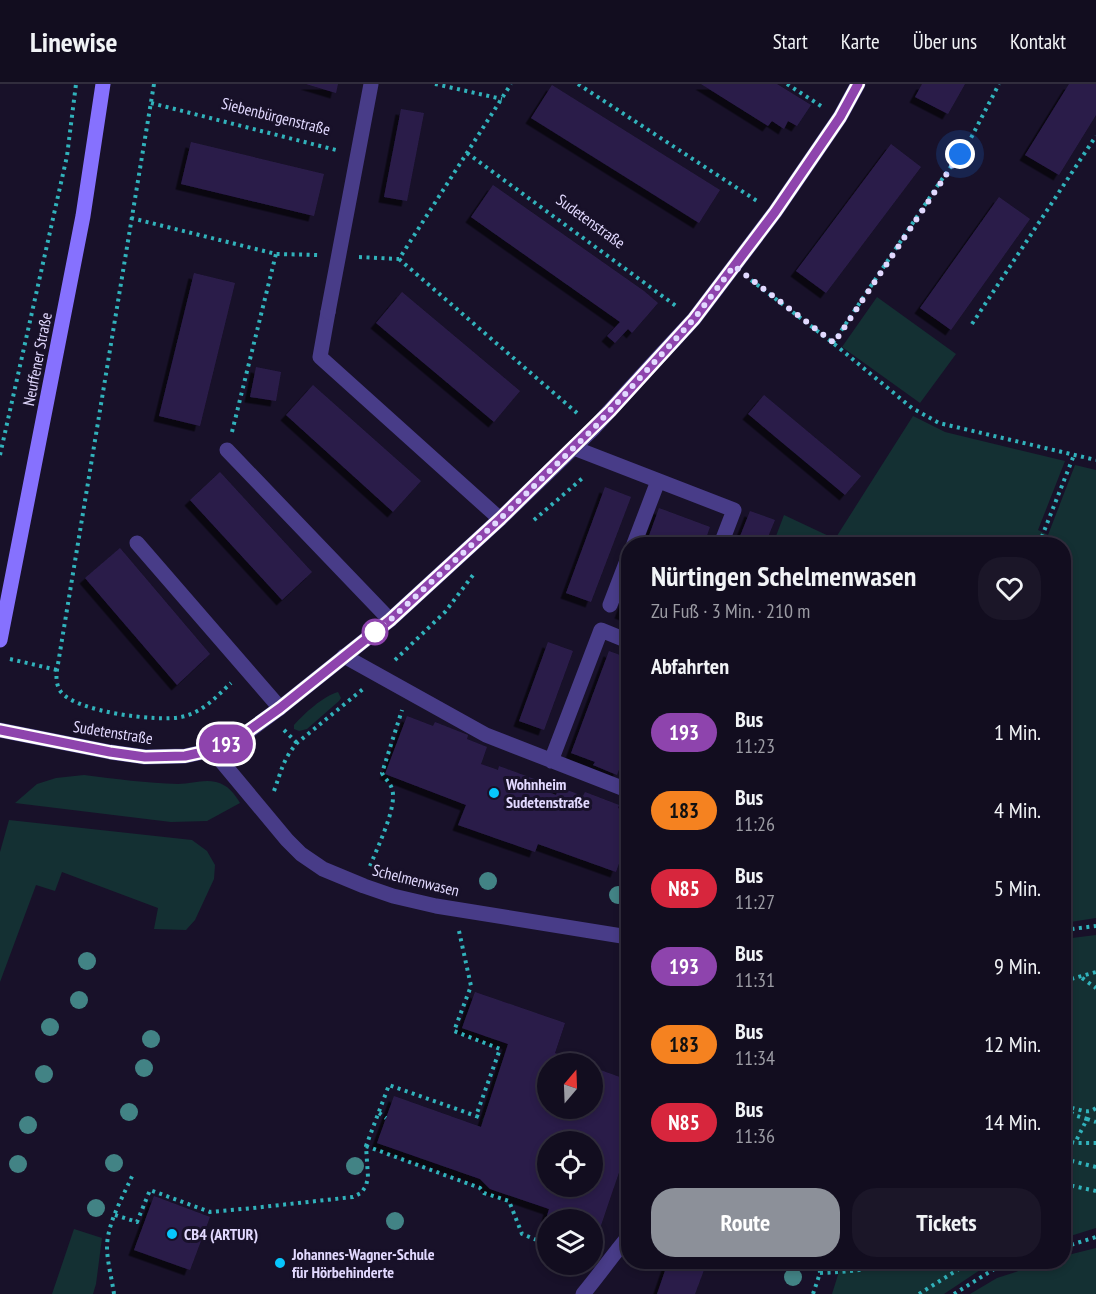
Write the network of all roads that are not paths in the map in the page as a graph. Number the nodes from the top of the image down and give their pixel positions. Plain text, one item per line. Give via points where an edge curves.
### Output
1 (103, 84) edge
2 (371, 84) edge
3 (858, 84) edge
4 (574, 448) junction
5 (227, 450) road end
6 (658, 481) junction
7 (500, 519) junction
8 (637, 537) edge
9 (724, 537) edge
10 (137, 543) dead end
11 (621, 576) edge
12 (610, 605) dead end
13 (390, 620) junction
14 (621, 638) edge
15 (0, 640) edge
16 (344, 656) junction
17 (275, 712) junction
18 (0, 730) edge
19 (212, 750) junction
20 (552, 761) junction
21 (621, 787) edge
22 (621, 936) edge
23 (621, 1246) edge
24 (583, 1294) edge

1 - 15 main road, Neuffener Straße via 83,216
2 - 7 street via 320,357
3 - 4 street, Sudetenstraße via 775,212 694,319
4 - 6 street
4 - 7 street, Sudetenstraße
5 - 13 street
6 - 8 street
6 - 9 street via 734,510
7 - 13 street, Sudetenstraße
10 - 17 street
11 - 12 street
13 - 16 street, Sudetenstraße
14 - 20 street via 601,630
16 - 17 street, Sudetenstraße
16 - 20 street via 486,735
17 - 19 street, Sudetenstraße via 237,739
18 - 19 street, Sudetenstraße via 145,757 185,756
19 - 22 street, Schelmenwasen via 287,840 323,868 393,896 436,906
20 - 21 street
23 - 24 street

